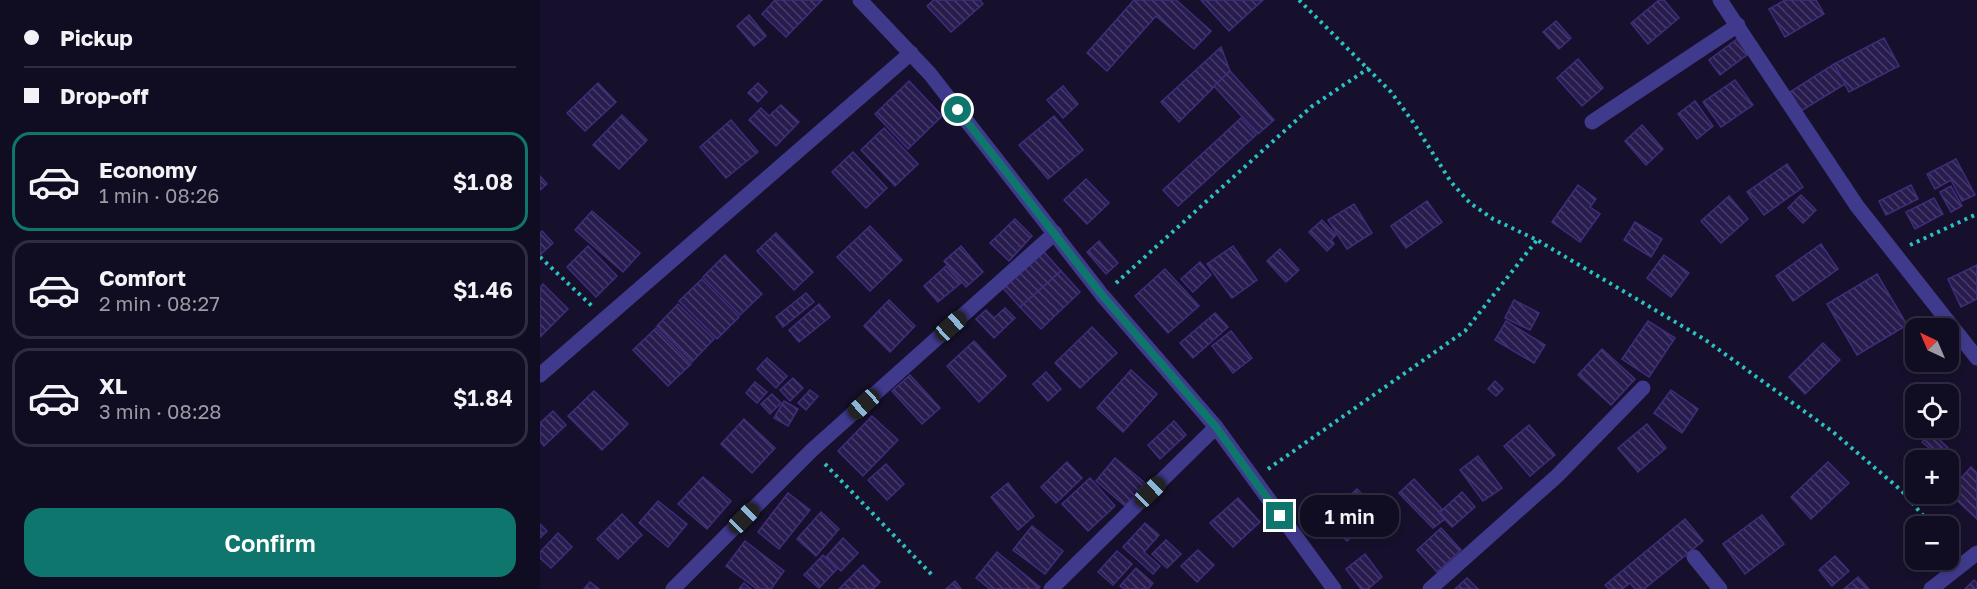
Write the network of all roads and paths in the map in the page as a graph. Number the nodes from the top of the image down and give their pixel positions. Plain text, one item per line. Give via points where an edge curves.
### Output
1 (860, 0) edge
2 (1299, 0) edge
3 (1720, 0) edge
4 (1738, 25) junction
5 (911, 53) junction
6 (1369, 68) junction
7 (1592, 122) dead end
8 (1977, 214) edge
9 (1055, 234) junction
10 (1536, 240) junction
11 (1893, 253) junction
12 (540, 257) edge
13 (1102, 295) junction
14 (605, 318) junction
15 (1977, 358) edge
16 (540, 375) edge
17 (1643, 388) dead end
18 (1216, 427) junction
19 (812, 450) junction
20 (1253, 480) junction
21 (1923, 516) edge
22 (1694, 557) dead end
23 (1975, 559) edge
24 (933, 576) dead end
25 (673, 589) edge
26 (1051, 589) edge
27 (1334, 589) edge
28 (1430, 589) edge
29 (1720, 589) edge
30 (1931, 589) edge

1 - 5 street
2 - 6 path
3 - 4 street
4 - 7 street
4 - 11 street via 1857,206
5 - 9 street
5 - 14 street
6 - 10 path via 1396,99 1451,182 1470,203
6 - 13 path via 1311,107
8 - 11 path
9 - 13 street
9 - 19 street
10 - 20 path via 1466,331
10 - 21 path via 1704,339 1833,432 1902,491
11 - 15 street
12 - 14 path
13 - 18 street
14 - 16 street
17 - 28 street via 1557,476
18 - 20 street
18 - 26 street
19 - 24 path
19 - 25 street
20 - 27 street
22 - 29 street
23 - 30 street via 1962,563

